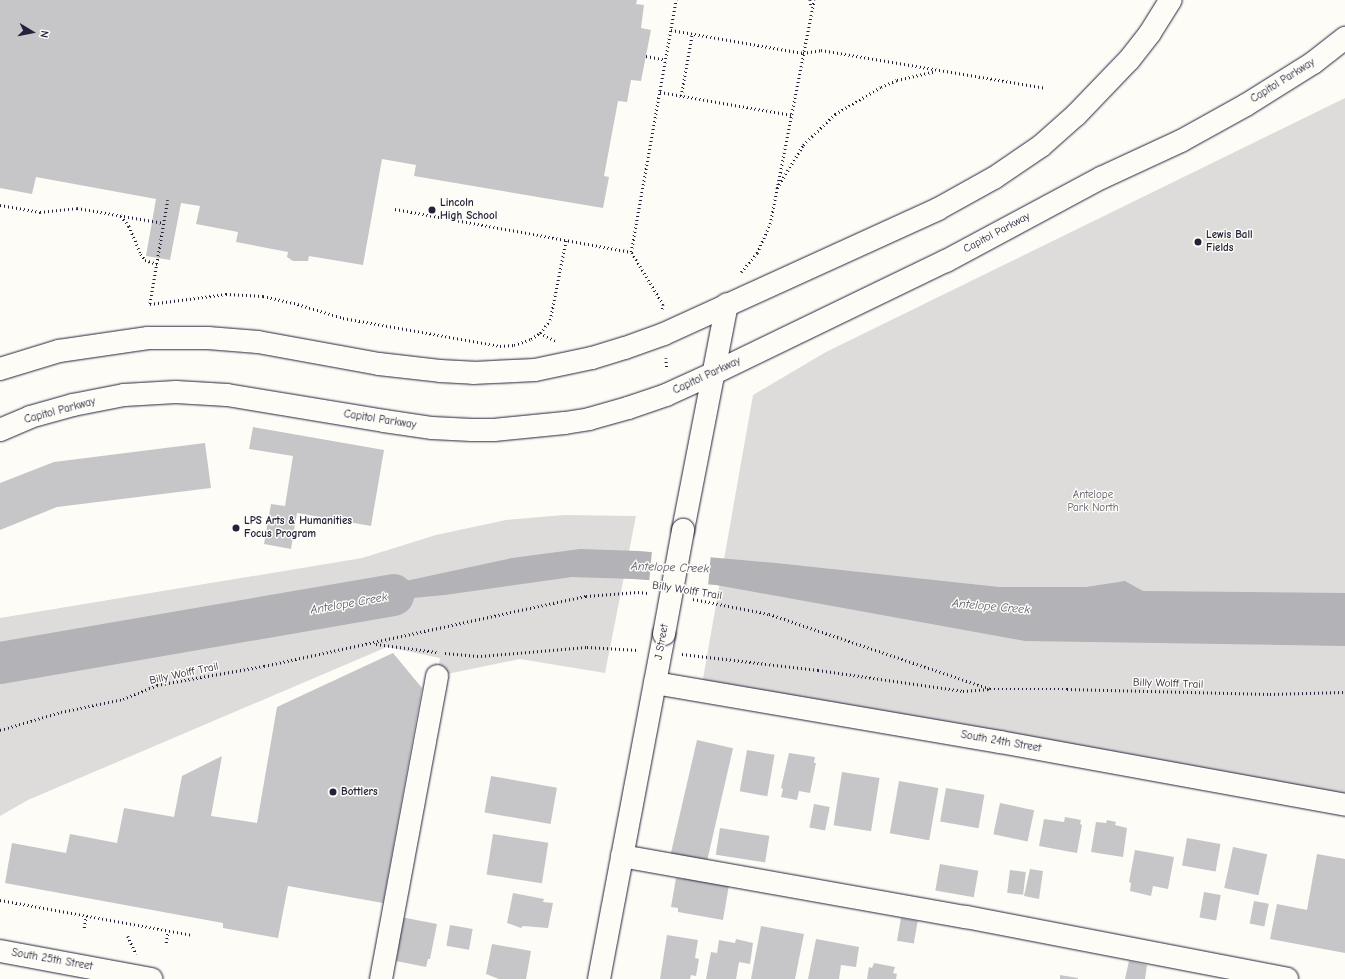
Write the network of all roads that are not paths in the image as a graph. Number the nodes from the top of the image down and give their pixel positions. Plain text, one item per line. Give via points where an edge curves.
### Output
1 (1171, 0) edge
2 (1345, 38) edge
3 (727, 304) junction
4 (0, 369) edge
5 (714, 373) junction
6 (0, 430) edge
7 (437, 676) dead end
8 (655, 682) junction
9 (1345, 805) edge
10 (622, 856) junction
11 (0, 950) edge
12 (152, 979) edge
13 (381, 979) edge
14 (600, 979) edge
15 (1287, 979) edge

1 - 3 main road via 1129,60 1076,115 1041,146 994,178 938,209
2 - 5 main road, Capitol Parkway via 1280,84 1181,141 1101,178 946,261
3 - 4 main road via 664,334 625,348 566,364 520,371 440,371 379,364 258,342 208,338 118,341 59,351
3 - 5 main road, J Street
5 - 6 main road, Capitol Parkway via 666,395 589,419 533,427 494,430 432,428 227,395 176,392 124,395 73,405 30,417
5 - 8 main road, J Street, bridge
7 - 13 main road
8 - 9 main road, South 24th Street via 992,740
8 - 10 main road, J Street
10 - 14 main road, J Street
10 - 15 main road via 989,921
11 - 12 main road, South 25th Street

